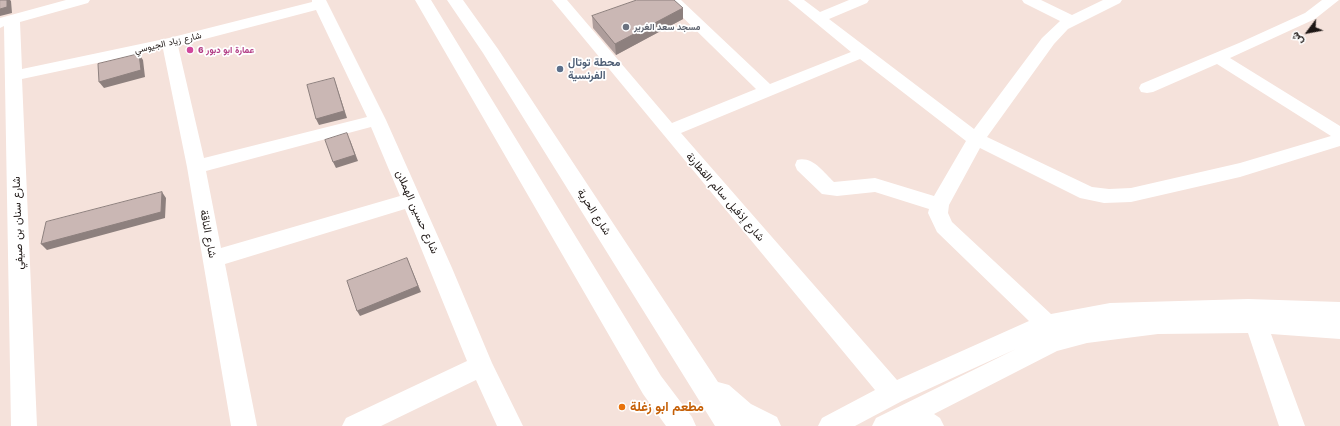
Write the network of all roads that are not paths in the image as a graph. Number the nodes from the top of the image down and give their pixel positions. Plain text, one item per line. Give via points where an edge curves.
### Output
1 (82, 0) edge
2 (423, 0) edge
3 (455, 0) edge
4 (559, 0) edge
5 (672, 0) edge
6 (795, 0) edge
7 (862, 0) edge
8 (1029, 0) edge
9 (1115, 0) edge
10 (1332, 0) edge
11 (320, 2) edge
12 (818, 18) junction
13 (6, 21) edge
14 (1072, 21) junction
15 (170, 43) junction
16 (862, 53) junction
17 (1219, 58) junction
18 (13, 76) junction
19 (1147, 88) dead end
20 (768, 91) junction
21 (377, 120) junction
22 (669, 131) junction
23 (1340, 134) edge
24 (976, 139) junction
25 (1340, 140) edge
26 (804, 165) dead end
27 (196, 167) junction
28 (411, 200) junction
29 (939, 205) junction
30 (213, 259) junction
31 (1252, 316) junction
32 (1339, 316) edge
33 (1049, 333) junction
34 (480, 366) junction
35 (703, 380) junction
36 (652, 385) junction
37 (893, 393) junction
38 (921, 419) edge
39 (24, 426) edge
40 (244, 426) edge
41 (355, 426) edge
42 (510, 426) edge
43 (667, 426) edge
44 (682, 426) edge
45 (731, 426) edge
46 (767, 426) edge
47 (831, 426) edge
48 (885, 426) edge
49 (1292, 426) edge

1 - 13 street
2 - 36 highway
3 - 35 highway, شارع الحرية via 492,53
4 - 22 street, شارع إذفيل سالم القطارنة via 587,22
5 - 20 street
6 - 12 street
7 - 12 street
8 - 14 street
9 - 14 street
10 - 17 street via 1310,16
11 - 15 street, شارع زياد الجيوسي
11 - 21 street, شارع حسين الهملان
12 - 16 street
13 - 18 street, شارع سنان بن صيفي
14 - 24 street via 1048,41
15 - 18 street, شارع زياد الجيوسي
15 - 27 street, شارع الناقة
16 - 20 street
16 - 24 street
17 - 19 street
17 - 23 street
18 - 39 street, شارع سنان بن صيفي
20 - 22 street
21 - 27 street
21 - 28 street, شارع حسين الهملان
22 - 37 street, شارع إذفيل سالم القطارنة
24 - 25 street via 1087,193 1115,197 1240,170
24 - 29 street
26 - 29 street via 829,188 875,185
27 - 30 street, شارع الناقة
28 - 30 street
28 - 34 street, شارع حسين الهملان via 442,268
29 - 33 street via 938,213 944,227
30 - 40 street, شارع الناقة
31 - 32 street
31 - 33 street via 1087,333
31 - 49 street
33 - 37 street
33 - 38 street
34 - 41 street
34 - 42 street, شارع حسين الهملان
35 - 45 highway, شارع الحرية
35 - 46 highway via 737,411
36 - 43 highway
36 - 44 highway
37 - 47 street
38 - 48 street

